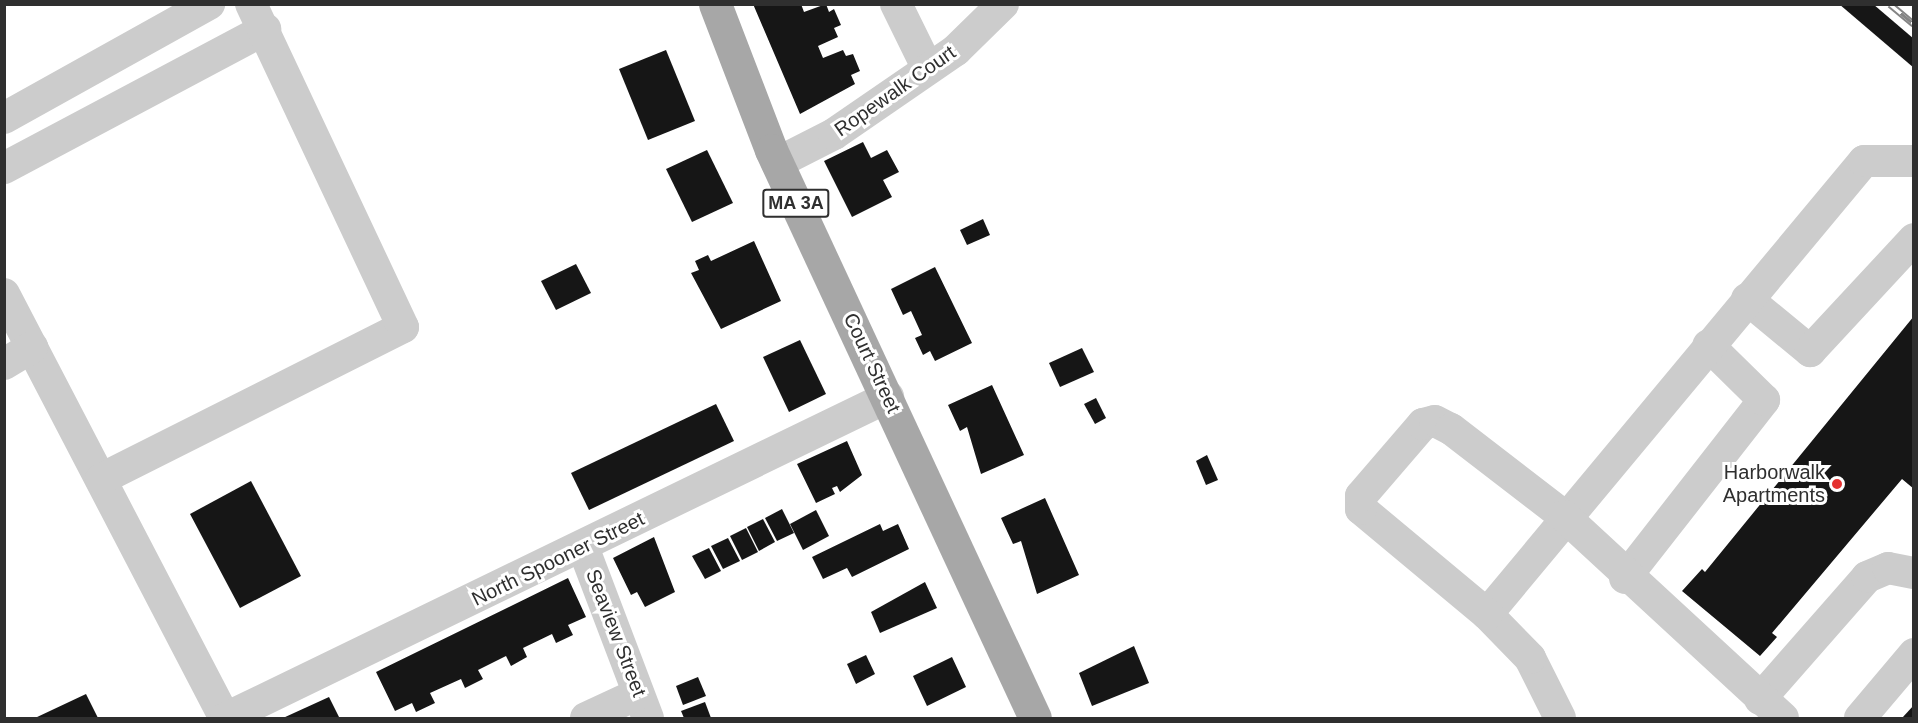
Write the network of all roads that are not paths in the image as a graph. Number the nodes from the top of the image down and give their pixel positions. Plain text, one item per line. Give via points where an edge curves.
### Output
1 (209, 4) edge
2 (715, 4) edge
3 (896, 4) edge
4 (1003, 4) edge
5 (258, 17) edge
6 (928, 69) junction
7 (4, 118) edge
8 (1914, 161) edge
9 (777, 163) junction
10 (4, 168) edge
11 (1914, 239) edge
12 (4, 294) edge
13 (1747, 299) junction
14 (1708, 345) junction
15 (32, 347) junction
16 (4, 364) edge
17 (888, 397) junction
18 (101, 479) junction
19 (1564, 516) junction
20 (583, 547) junction
21 (1914, 573) edge
22 (1625, 578) junction
23 (1487, 614) junction
24 (1914, 654) edge
25 (643, 706) edge
26 (1772, 709) edge
27 (226, 718) edge
28 (586, 718) edge
29 (1035, 718) edge
30 (1560, 718) edge
31 (1860, 718) edge

1 - 7 street
2 - 9 main road, Court Street / MA 3A
3 - 6 street
4 - 6 street, Ropewalk Court
5 - 10 street
5 - 18 street via 403,327
6 - 9 street, Ropewalk Court via 834,134
8 - 13 street via 1864,161
9 - 17 main road, Court Street / MA 3A
11 - 13 street via 1810,351
12 - 15 street
13 - 14 street
14 - 19 street
14 - 22 street via 1764,400
15 - 16 street
15 - 18 street
17 - 20 street, North Spooner Street
17 - 29 main road, Court Street / MA 3A
18 - 27 street
19 - 22 street
19 - 23 street
19 - 23 street via 1435,422 1423,424 1361,496 1361,509
20 - 25 street, Seaview Street
20 - 27 street, North Spooner Street
21 - 26 street via 1888,568 1867,577
22 - 26 street
23 - 30 street via 1530,658
24 - 31 street
25 - 28 street

